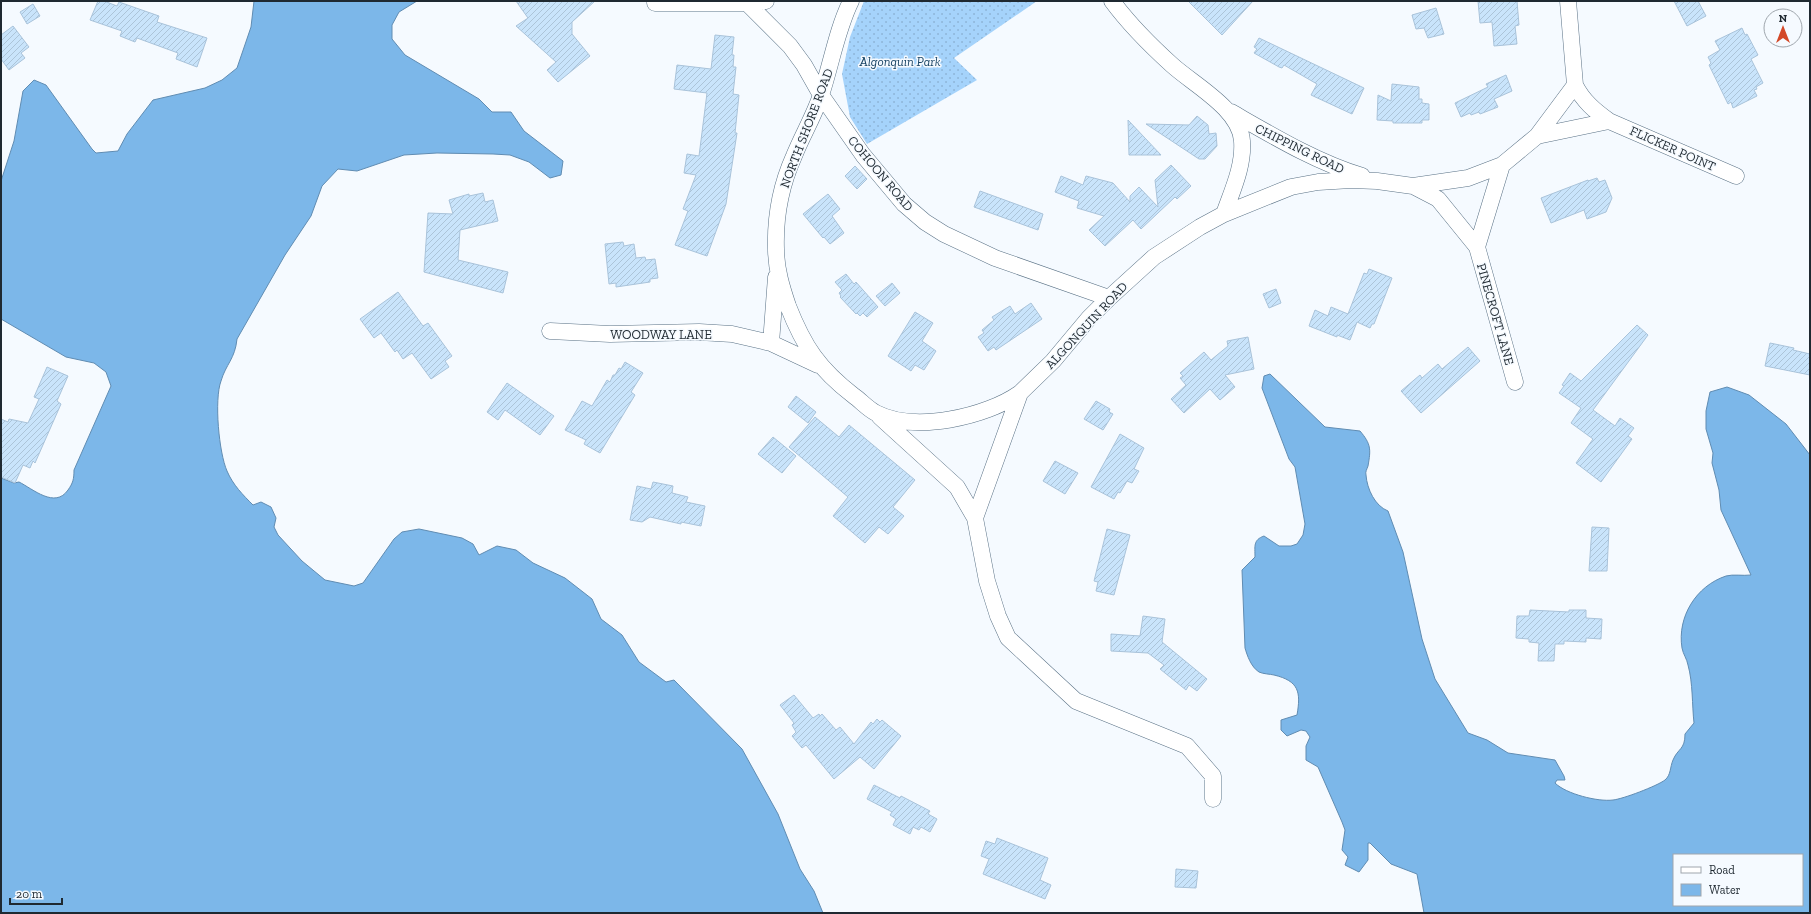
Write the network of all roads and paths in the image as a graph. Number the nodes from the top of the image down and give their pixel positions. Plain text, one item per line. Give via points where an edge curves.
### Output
1 (766, 1) edge
2 (851, 1) edge
3 (1112, 1) edge
4 (1568, 1) edge
5 (655, 3) dead end
6 (747, 3) junction
7 (1575, 85) junction
8 (821, 95) junction
9 (1226, 109) junction
10 (1610, 121) junction
11 (1538, 136) junction
12 (1502, 165) junction
13 (1736, 176) dead end
14 (1377, 181) junction
15 (1413, 186) junction
16 (1224, 214) junction
17 (1477, 247) junction
18 (778, 270) junction
19 (1109, 298) junction
20 (550, 331) dead end
21 (771, 343) junction
22 (822, 367) junction
23 (1515, 382) dead end
24 (1020, 393) junction
25 (876, 413) junction
26 (975, 518) junction
27 (1213, 799) dead end

1 - 6 street
2 - 8 street, NORTH SHORE ROAD
3 - 9 street, CHIPPING ROAD via 1138,32 1172,65
4 - 7 street
5 - 6 street
6 - 8 street, COHOON ROAD via 790,46
7 - 10 street, FLICKER POINT via 1580,96
7 - 11 street, ALGONQUIN ROAD
8 - 18 street, NORTH SHORE ROAD via 783,186 777,218
8 - 19 street, COHOON ROAD via 863,155 904,204 925,222 995,258
9 - 14 street, CHIPPING ROAD via 1296,148 1345,171
9 - 16 street, CHIPPING ROAD via 1238,125 1242,140 1242,159
10 - 11 street
10 - 13 street, FLICKER POINT
11 - 12 street, ALGONQUIN ROAD
12 - 15 street, ALGONQUIN ROAD via 1468,178
12 - 17 street, PINECROFT LANE
14 - 15 street, ALGONQUIN ROAD
14 - 16 street, ALGONQUIN ROAD via 1351,180 1291,187
15 - 17 street, PINECROFT LANE via 1438,199
16 - 19 street, ALGONQUIN ROAD via 1154,257
17 - 23 street, PINECROFT LANE
18 - 21 street
18 - 22 street, NORTH SHORE ROAD via 781,286 798,332
19 - 24 street, ALGONQUIN ROAD via 1053,361
20 - 21 street, WOODWAY LANE via 610,334 699,332 732,334
21 - 22 street, WOODWAY LANE
22 - 25 street, NORTH SHORE ROAD
24 - 25 street, NORTH SHORE ROAD via 1012,399 975,413 942,421 919,423 897,420
24 - 26 street, ALGONQUIN ROAD
25 - 26 street, NORTH SHORE ROAD via 957,487
26 - 27 street, NORTH SHORE ROAD via 987,581 1008,638 1076,702 1187,746 1213,776

